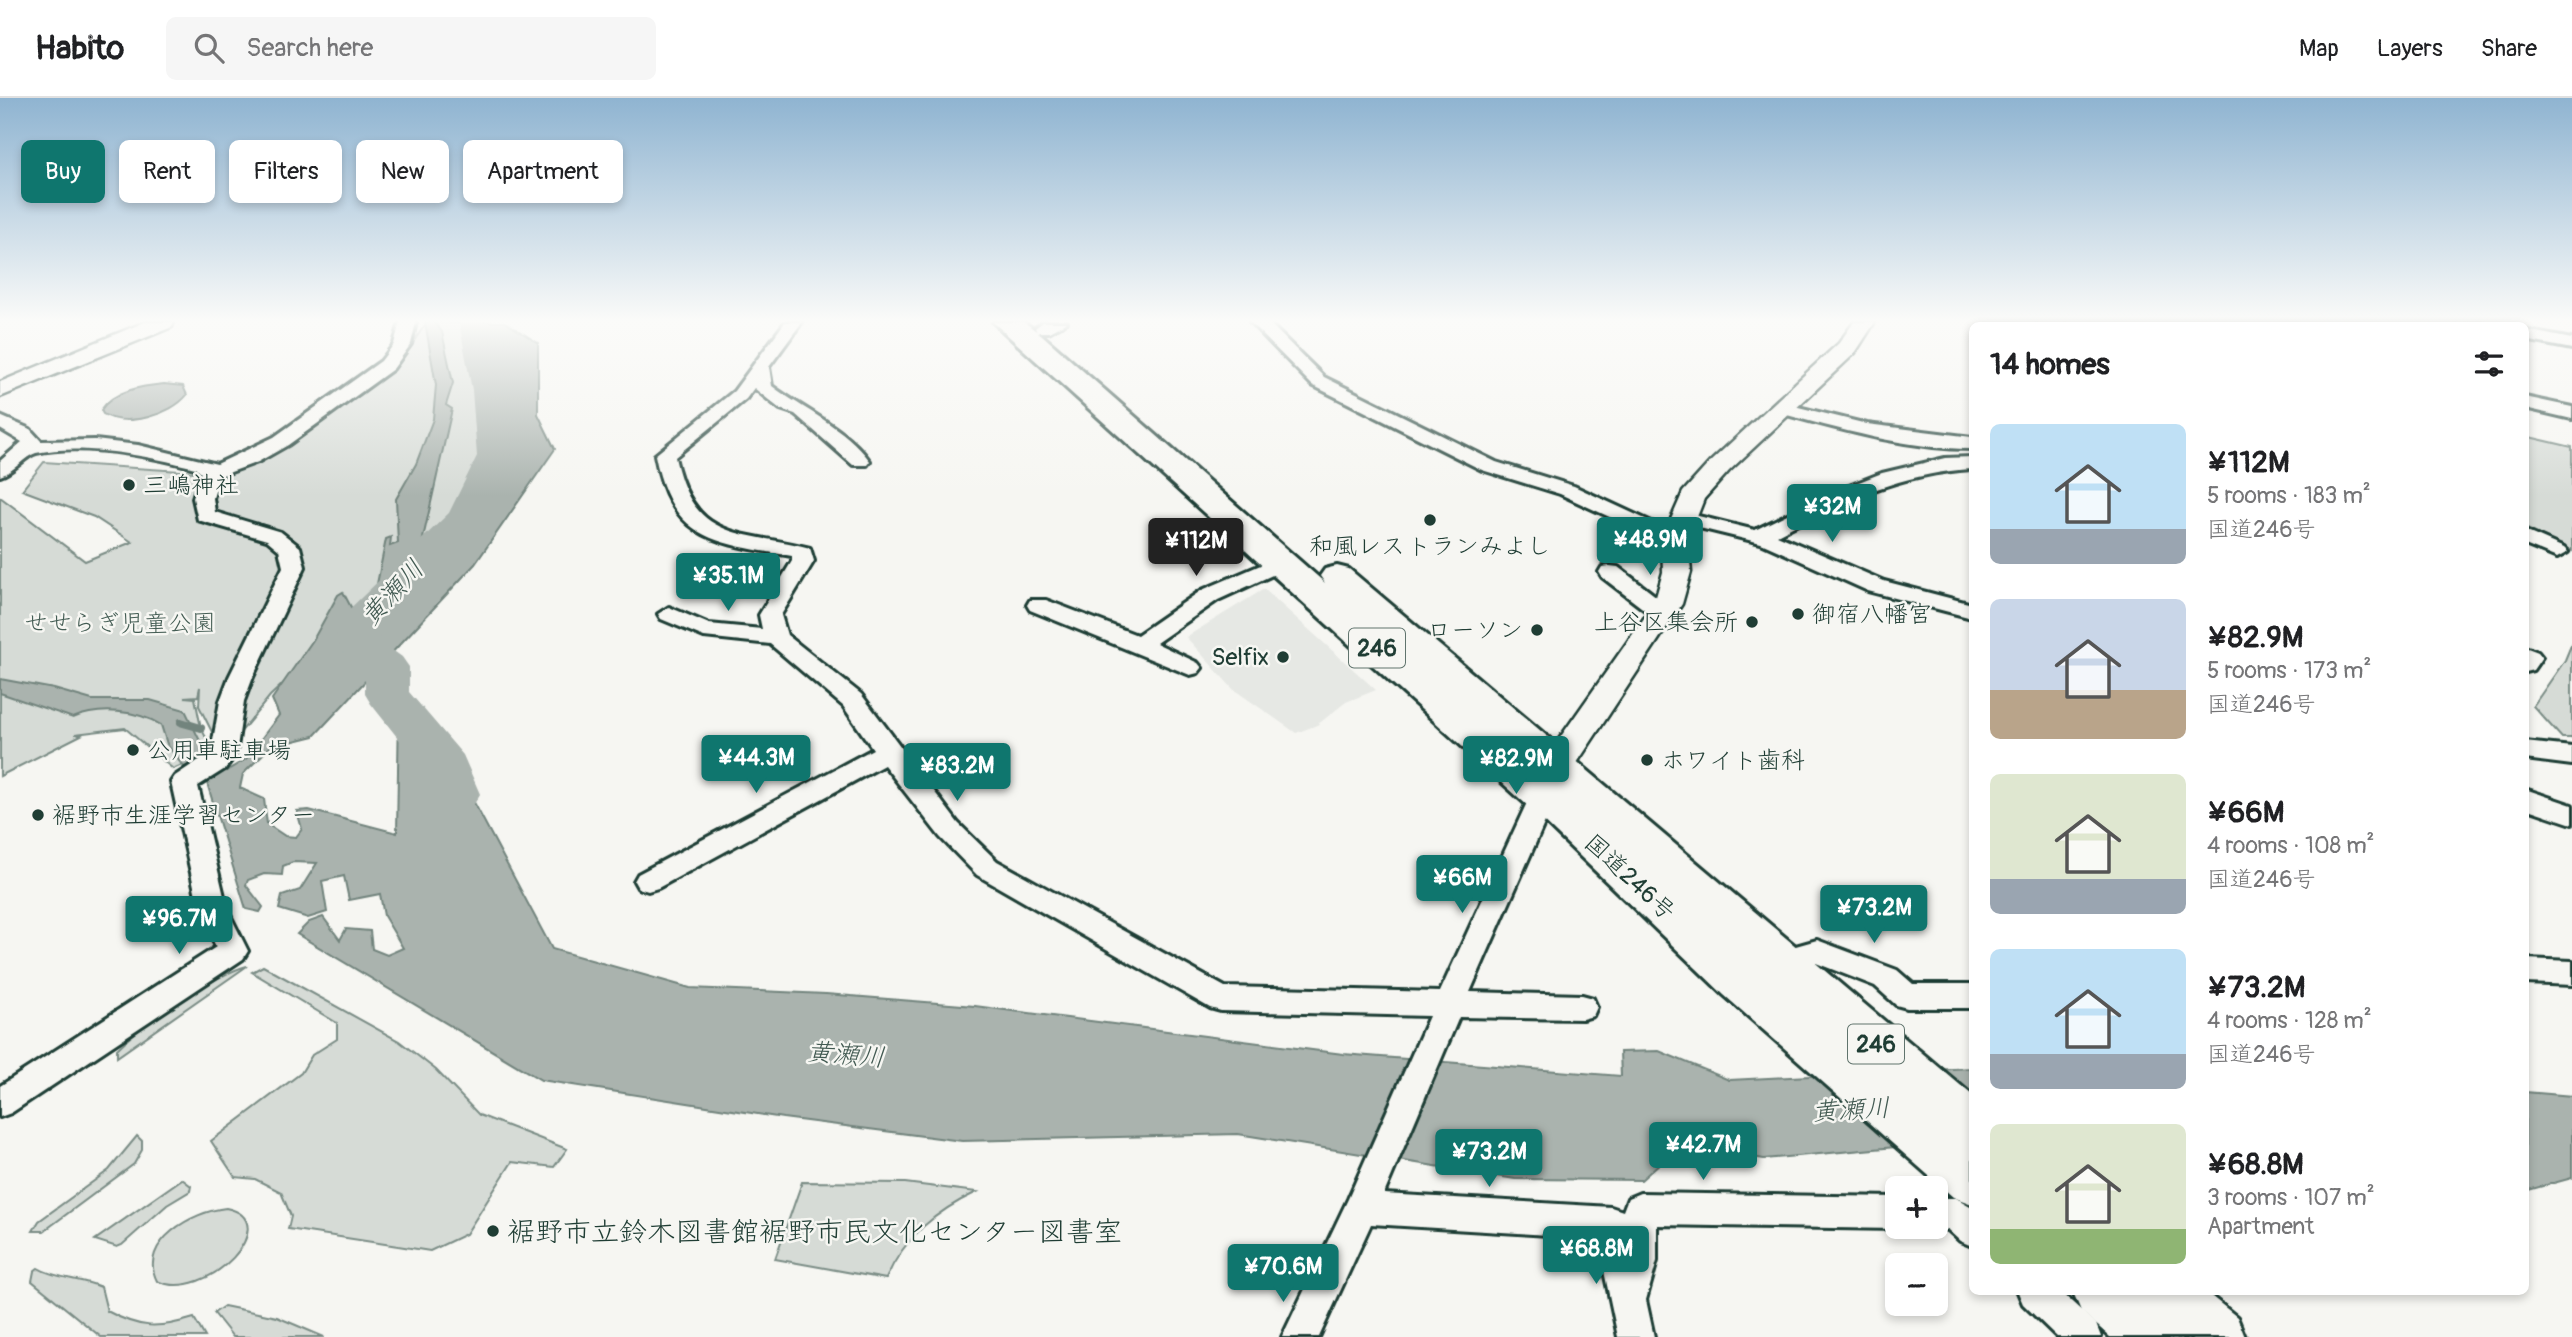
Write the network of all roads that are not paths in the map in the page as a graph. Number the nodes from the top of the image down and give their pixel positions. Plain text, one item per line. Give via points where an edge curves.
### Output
1 (25, 380) edge
2 (366, 380) edge
3 (752, 380) edge
4 (762, 380) edge
5 (1077, 380) edge
6 (1110, 380) edge
7 (1317, 380) edge
8 (1813, 380) edge
9 (0, 390) edge
10 (2529, 403) edge
11 (1782, 408) junction
12 (2572, 413) edge
13 (0, 422) edge
14 (1969, 443) edge
15 (29, 448) junction
16 (860, 461) dead end
17 (1969, 463) edge
18 (0, 470) edge
19 (211, 473) junction
20 (1678, 529) junction
21 (1757, 537) junction
22 (2529, 539) edge
23 (2557, 552) dead end
24 (1282, 562) junction
25 (1610, 572) dead end
26 (1038, 605) dead end
27 (1969, 610) edge
28 (1662, 612) junction
29 (669, 614) dead end
30 (776, 638) junction
31 (1139, 644) junction
32 (1190, 668) dead end
33 (2529, 751) edge
34 (888, 752) junction
35 (2572, 756) edge
36 (1550, 782) junction
37 (2529, 799) edge
38 (2572, 815) edge
39 (648, 880) dead end
40 (1761, 971) junction
41 (2529, 971) edge
42 (2572, 973) edge
43 (1969, 996) edge
44 (1451, 1004) junction
45 (1582, 1007) dead end
46 (0, 1102) edge
47 (1969, 1124) edge
48 (1969, 1177) edge
49 (1361, 1208) junction
50 (1885, 1213) edge
51 (1948, 1214) edge
52 (1969, 1227) edge
53 (2039, 1295) edge
54 (2104, 1295) edge
55 (2167, 1295) edge
56 (1628, 1302) junction
57 (1300, 1337) edge
58 (1636, 1337) edge
59 (2083, 1337) edge
60 (2153, 1337) edge
61 (2216, 1337) edge

1 - 9 street
2 - 19 street via 281,441
3 - 30 street via 740,396 665,455 668,473 685,504 708,531 803,552 803,561 770,615
4 - 16 street via 763,388 801,410
5 - 24 highway, 国道246号 / 246
6 - 36 highway, 国道246号 / 246
7 - 20 street via 1489,466
8 - 11 street
10 - 12 street
11 - 14 street via 1866,430
11 - 20 street via 1698,490
13 - 15 street via 32,440
15 - 18 street
15 - 19 street via 93,443 131,448 202,464
17 - 21 street via 1950,463 1870,485
19 - 46 street via 203,498 205,516 274,536 289,547 294,567 241,677 223,754 184,782 213,909 233,951
20 - 21 street
20 - 28 street via 1676,572
21 - 27 street via 1876,586
22 - 23 street
24 - 31 street via 1210,595
24 - 36 highway, 国道246号 / 246
25 - 28 street
26 - 31 street
28 - 36 street
29 - 30 street via 704,630
30 - 34 street via 852,700
31 - 32 street
33 - 35 street
34 - 39 street
34 - 44 street via 949,830 986,868 1221,999
36 - 40 highway, 国道246号 / 246
36 - 44 street
37 - 38 street
40 - 43 street via 1816,951 1886,978 1907,996
40 - 47 highway, 国道246号 / 246
40 - 48 highway, 国道246号 / 246
41 - 42 street
44 - 45 street
44 - 49 street
49 - 56 street via 1611,1223
49 - 57 street
50 - 56 street via 1640,1209 1639,1261
51 - 52 street via 1956,1214
53 - 59 street
54 - 60 highway
55 - 61 highway
56 - 58 street

